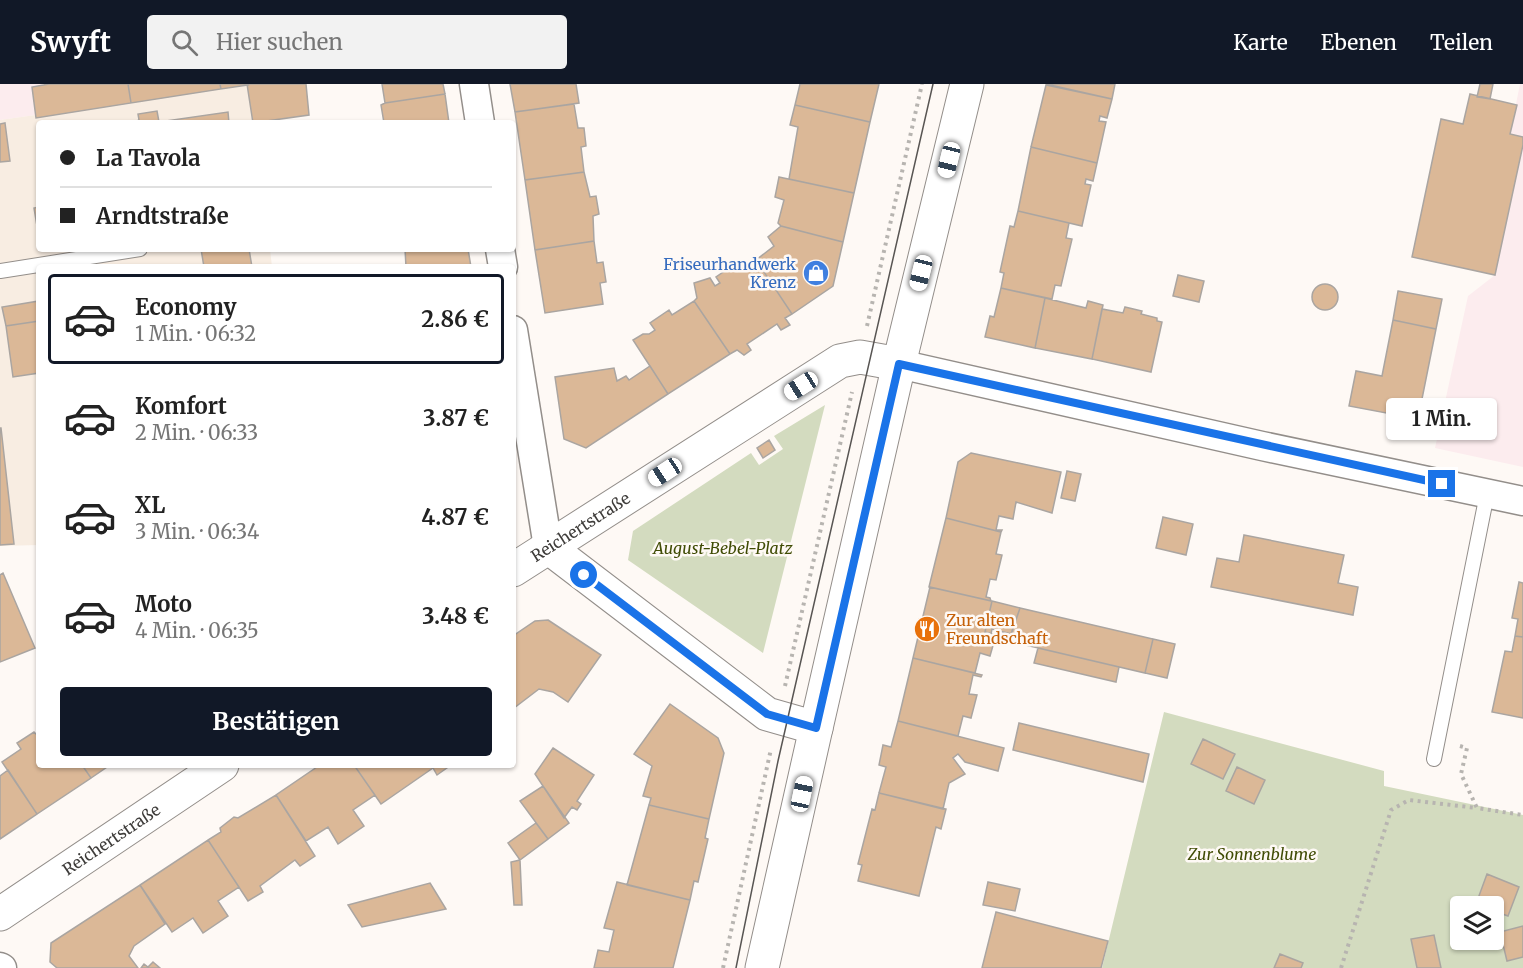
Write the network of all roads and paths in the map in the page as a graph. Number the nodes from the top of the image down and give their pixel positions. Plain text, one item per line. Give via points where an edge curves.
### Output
1 (474, 84) edge
2 (922, 84) edge
3 (968, 84) edge
4 (480, 120) edge
5 (121, 252) edge
6 (45, 264) edge
7 (36, 265) edge
8 (0, 271) edge
9 (516, 349) edge
10 (860, 357) junction
11 (899, 364) junction
12 (1487, 494) junction
13 (1523, 501) edge
14 (548, 547) junction
15 (516, 568) edge
16 (778, 718) junction
17 (816, 728) junction
18 (1439, 741) junction
19 (1434, 759) dead end
20 (218, 768) edge
21 (1477, 808) junction
22 (1523, 815) edge
23 (0, 914) edge
24 (723, 968) edge
25 (762, 968) edge
26 (1341, 968) edge

1 - 4 street
2 - 10 path
3 - 11 main road
5 - 6 lane
7 - 8 lane
9 - 14 street
10 - 11 main road, Reichertstraße
10 - 14 main road, Reichertstraße via 840,361
10 - 16 path
11 - 12 street
11 - 17 main road
12 - 13 street
12 - 18 lane
14 - 15 main road, Reichertstraße
14 - 16 main road via 767,714
16 - 17 main road
16 - 24 path
17 - 25 main road
18 - 19 lane
18 - 21 path via 1467,748 1461,774
20 - 23 main road, Reichertstraße
21 - 22 path
21 - 26 path via 1409,800 1391,810

